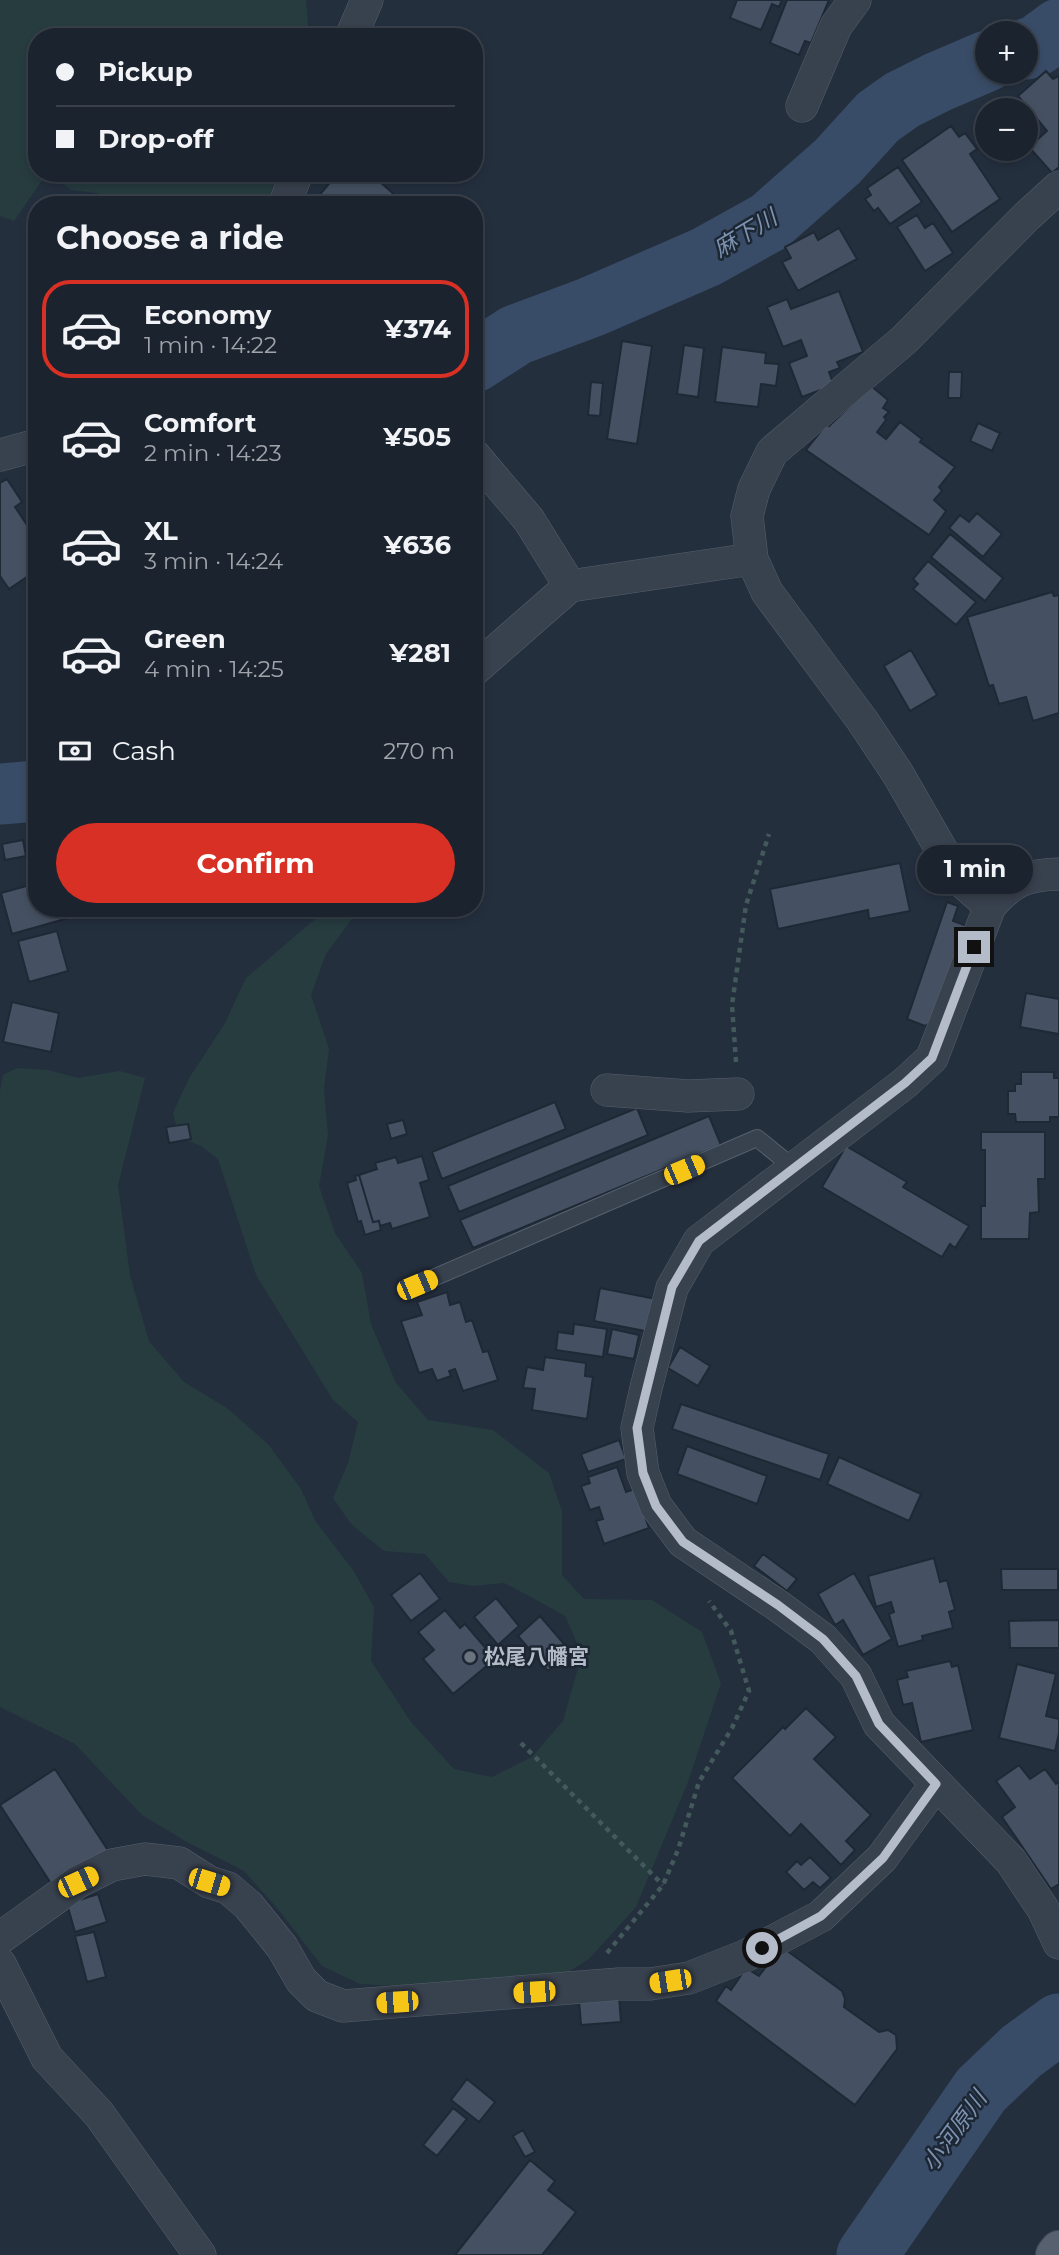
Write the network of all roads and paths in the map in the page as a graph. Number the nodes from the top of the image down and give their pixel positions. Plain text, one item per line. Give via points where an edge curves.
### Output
1 (367, 0) edge
2 (855, 0) edge
3 (355, 28) edge
4 (802, 106) dead end
5 (1059, 187) edge
6 (28, 447) edge
7 (0, 455) edge
8 (483, 466) edge
9 (751, 559) junction
10 (570, 586) junction
11 (483, 662) edge
12 (769, 834) dead end
13 (1059, 874) edge
14 (990, 906) junction
15 (607, 1090) dead end
16 (738, 1094) joint
17 (794, 1168) junction
18 (417, 1285) dead end
19 (683, 1542) junction
20 (521, 1743) dead end
21 (936, 1784) junction
22 (663, 1885) junction
23 (0, 1938) edge
24 (1059, 1943) edge
25 (0, 1964) edge
26 (577, 1988) junction
27 (1059, 2250) edge
28 (200, 2255) edge
29 (1055, 2255) edge

1 - 3 street
2 - 4 street via 836,26
5 - 9 street via 904,340 772,452 747,516
6 - 7 street
8 - 10 street via 529,520
9 - 10 street
9 - 14 street via 767,592 898,774 957,877
10 - 11 street
12 - 16 path via 746,905 732,1005
13 - 14 street via 1027,876 1007,887
14 - 17 street via 932,1058
15 - 16 street via 688,1096
17 - 18 lane via 757,1138
17 - 19 street via 699,1241 672,1287 637,1428 643,1473 656,1506
19 - 21 street via 823,1639 856,1676 879,1724
19 - 22 path via 695,1582 731,1631 749,1691 699,1782
20 - 22 path
21 - 24 street via 1011,1861
21 - 26 street via 883,1858 821,1916 797,1931 689,1978
22 - 26 path
23 - 26 street via 78,1882 112,1866 145,1859 179,1863 228,1888 282,1947 301,1980 317,1996 343,2006
25 - 28 street via 47,2058 99,2114
27 - 29 main road

